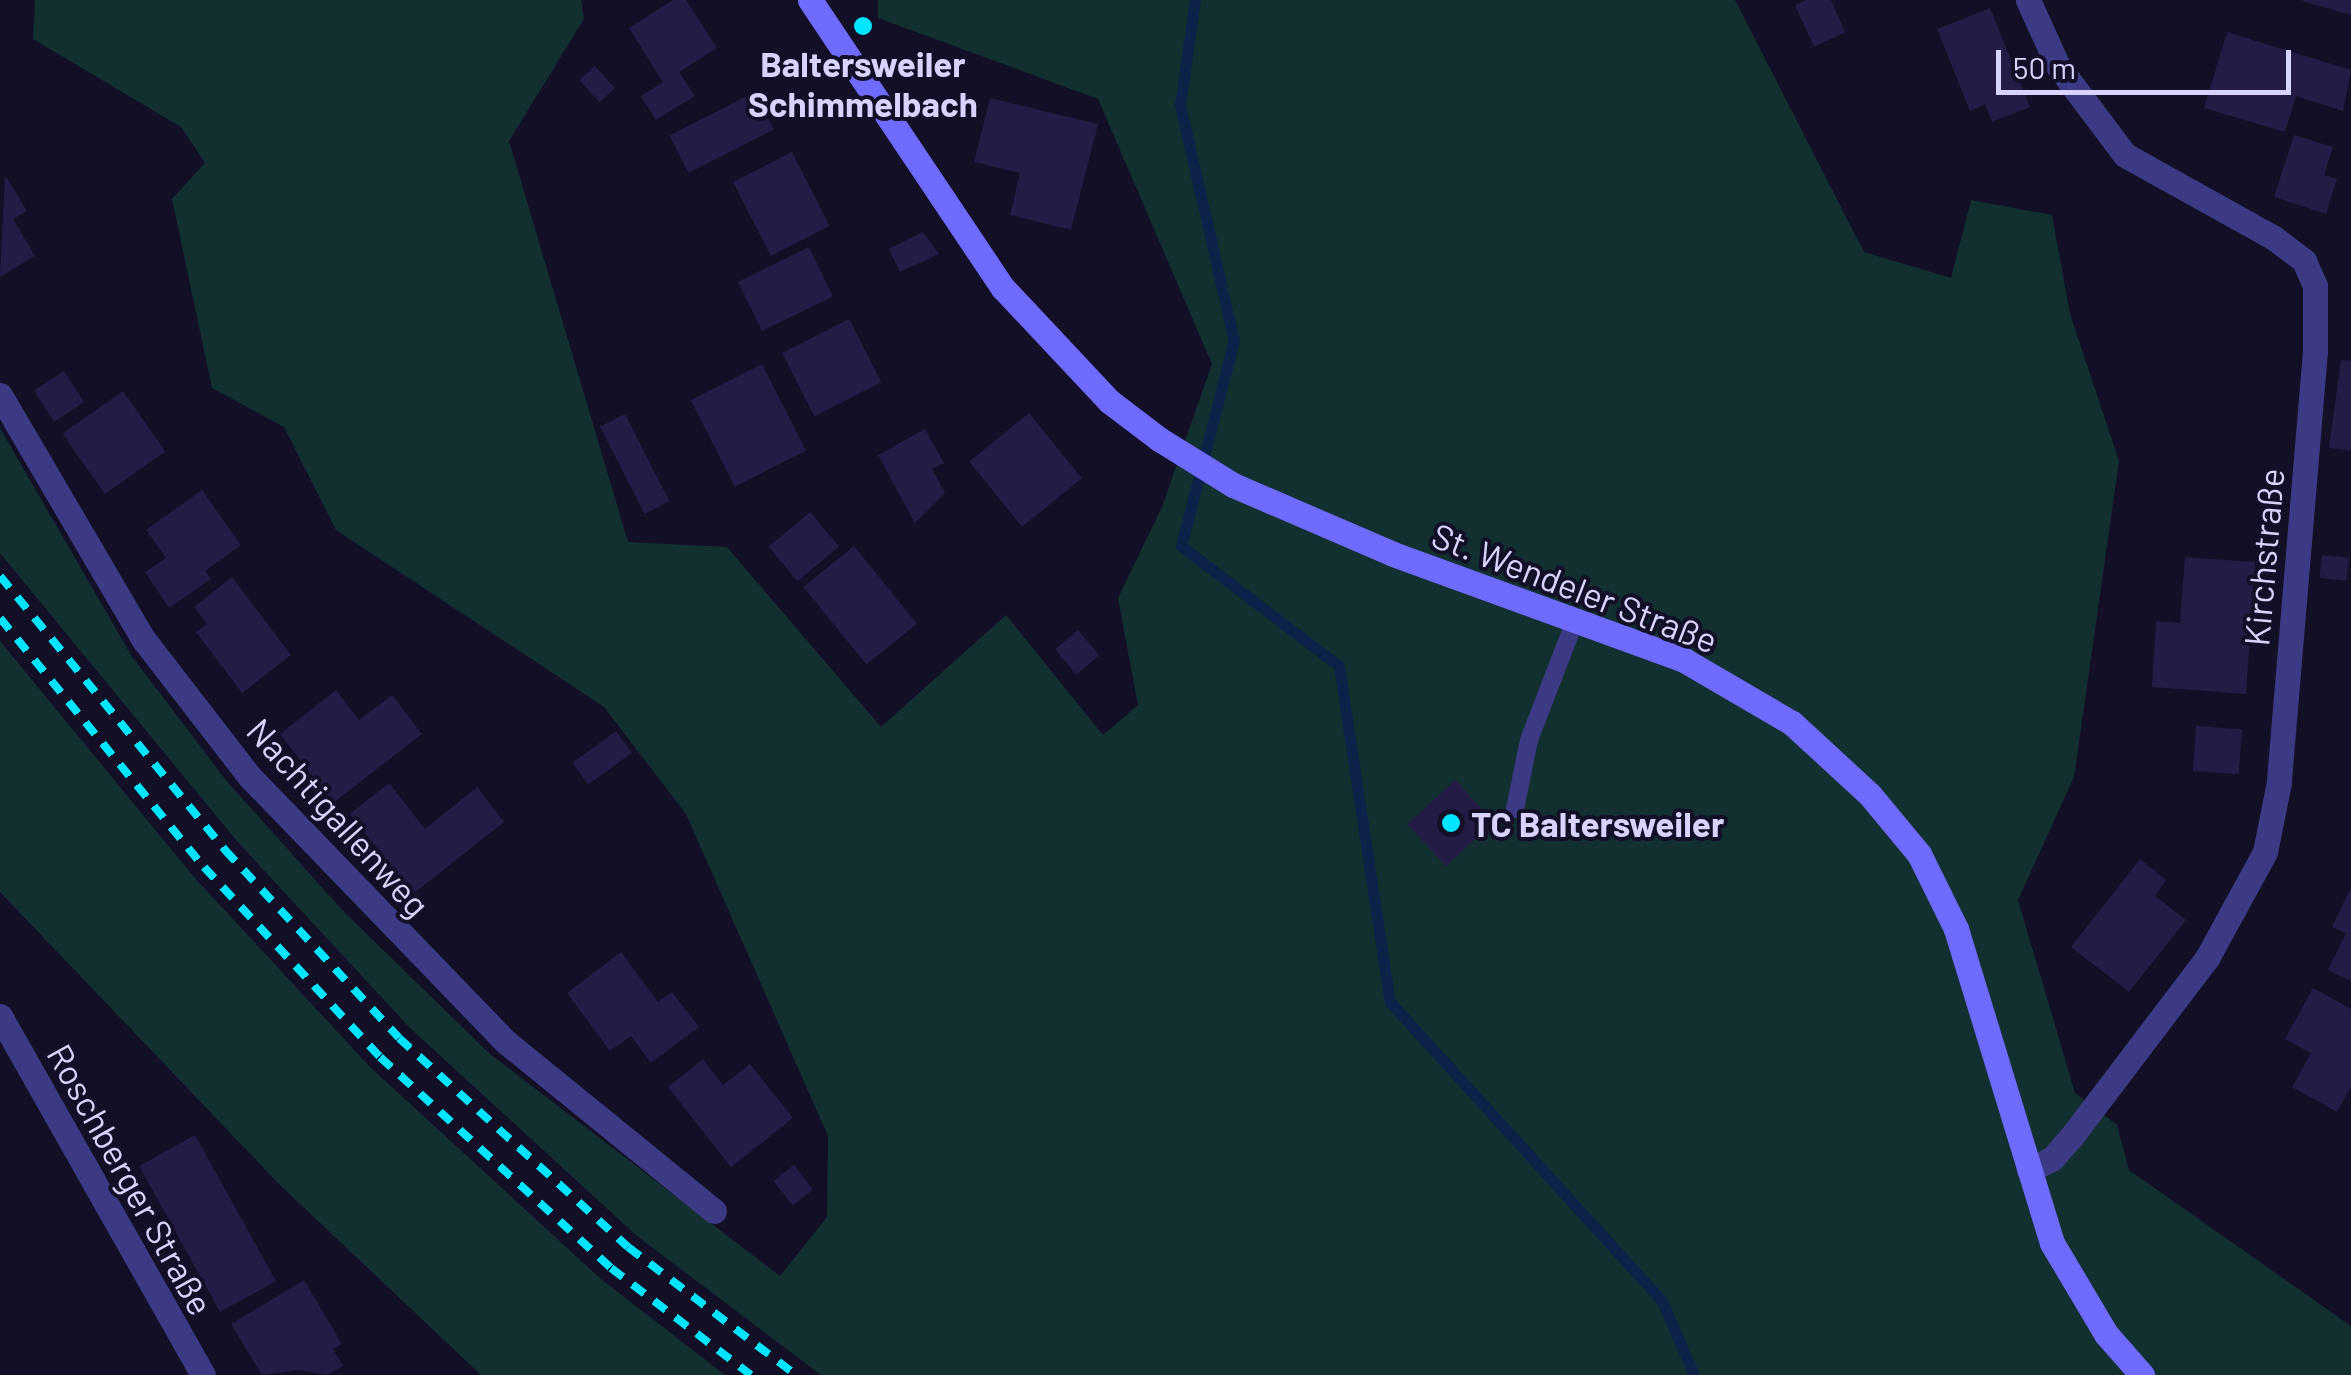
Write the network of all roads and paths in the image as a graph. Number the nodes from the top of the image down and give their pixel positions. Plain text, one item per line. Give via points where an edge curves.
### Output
1 (810, 0) edge
2 (2028, 0) edge
3 (0, 395) edge
4 (1575, 620) junction
5 (1515, 809) dead end
6 (0, 1016) edge
7 (2029, 1170) junction
8 (714, 1211) dead end
9 (203, 1375) edge
10 (2142, 1375) edge

1 - 4 main road, St. Wendeler Straße via 1003,288 1108,401 1234,485 1393,554
2 - 7 street, Kirchstraße via 2058,66 2125,155 2304,261 2315,286 2316,352 2279,782 2266,852 2207,958 2071,1137 2053,1158
3 - 8 street, Nachtigallenweg via 144,640 250,777 506,1042
4 - 5 lane via 1529,740
4 - 7 main road, St. Wendeler Straße via 1684,660 1792,723 1870,795 1920,854 1956,928
6 - 9 street, Roschberger Straße
7 - 10 main road, St. Wendeler Straße via 2052,1243 2106,1334

